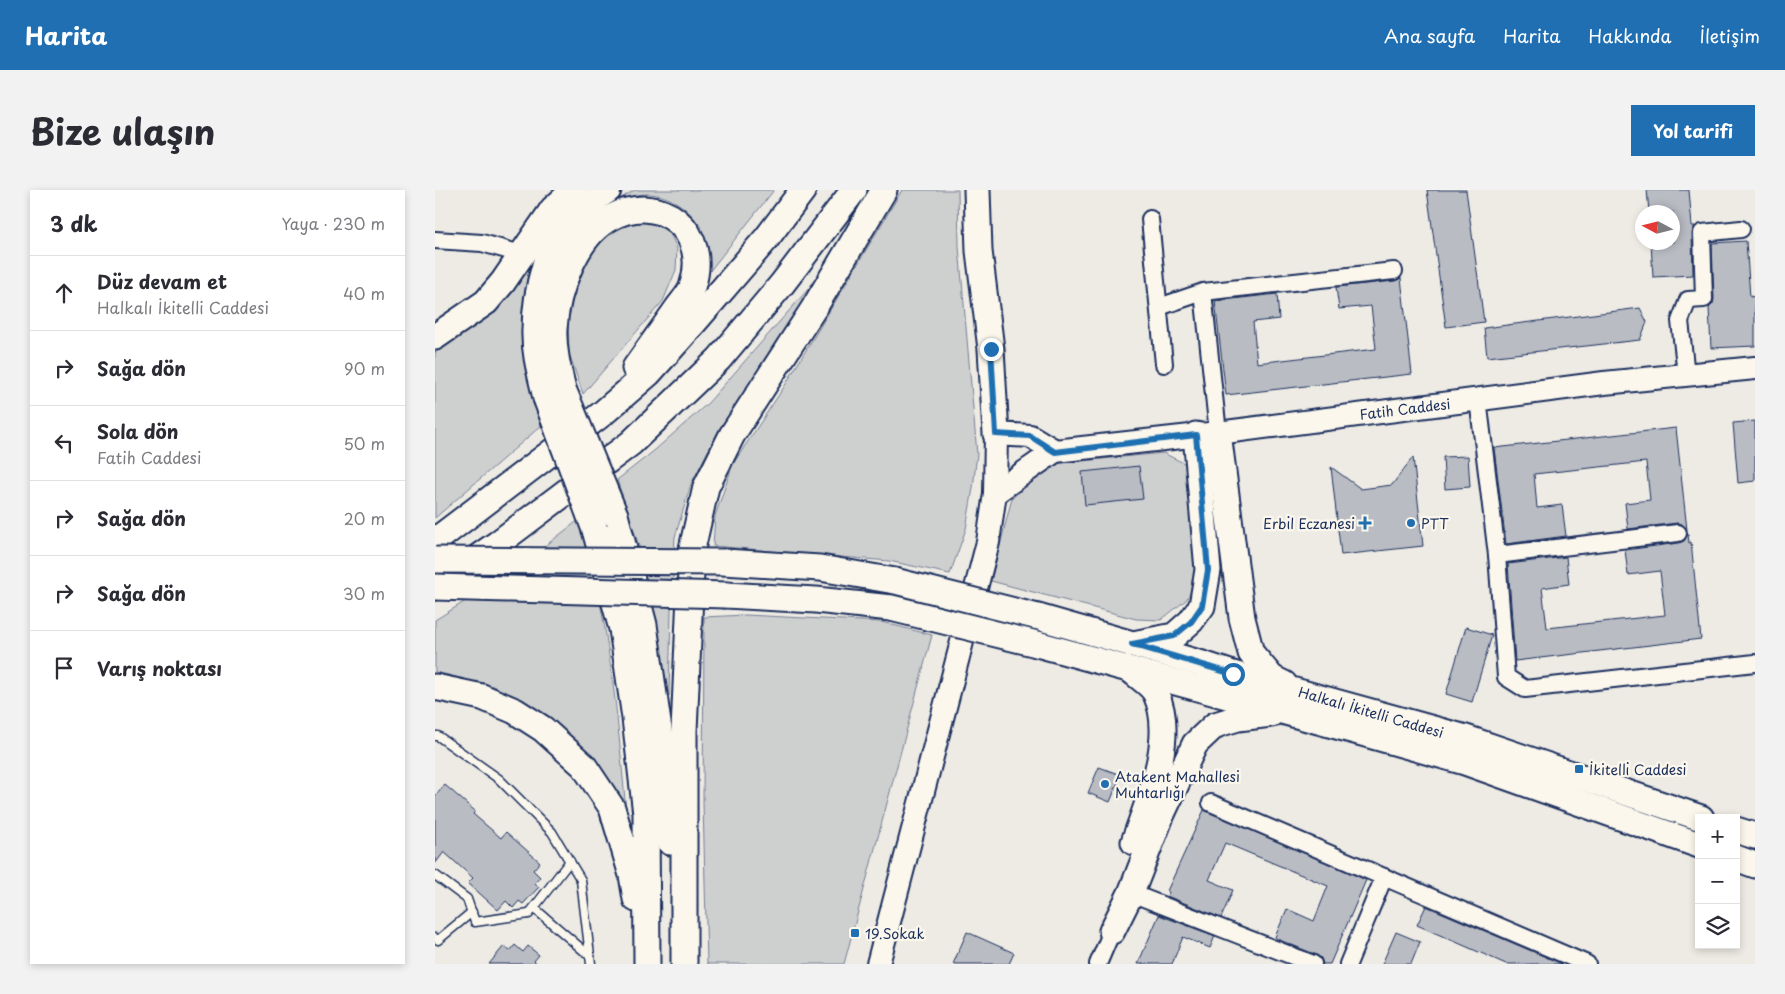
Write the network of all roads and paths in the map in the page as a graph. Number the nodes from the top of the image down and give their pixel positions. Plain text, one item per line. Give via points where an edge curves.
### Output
1 (574, 190) edge
2 (608, 190) edge
3 (803, 190) edge
4 (854, 190) edge
5 (884, 190) edge
6 (977, 190) edge
7 (1150, 219) dead end
8 (1741, 229) dead end
9 (435, 240) edge
10 (521, 254) junction
11 (1394, 271) dead end
12 (1203, 292) junction
13 (1159, 307) junction
14 (435, 337) edge
15 (1164, 364) dead end
16 (1755, 368) edge
17 (1686, 375) junction
18 (555, 393) junction
19 (1478, 399) junction
20 (603, 413) junction
21 (996, 434) junction
22 (1207, 434) junction
23 (1055, 452) junction
24 (995, 494) junction
25 (1678, 533) dead end
26 (435, 541) edge
27 (1497, 555) junction
28 (435, 560) edge
29 (435, 587) edge
30 (1132, 644) junction
31 (1755, 663) edge
32 (1129, 668) junction
33 (435, 687) edge
34 (1291, 702) junction
35 (435, 736) edge
36 (1211, 803) dead end
37 (1695, 816) edge
38 (1740, 831) edge
39 (1755, 836) edge
40 (1695, 844) edge
41 (570, 862) junction
42 (435, 875) edge
43 (1384, 877) junction
44 (1131, 892) junction
45 (534, 908) junction
46 (472, 912) junction
47 (1112, 932) junction
48 (435, 938) edge
49 (590, 960) edge
50 (647, 964) edge
51 (680, 964) edge
52 (684, 964) edge
53 (877, 964) edge
54 (1098, 964) edge
55 (1313, 964) edge
56 (1347, 964) edge
57 (1587, 964) edge

1 - 10 main road via 553,209
2 - 18 main road via 574,218 545,264 535,330 538,366
3 - 20 main road via 766,239 685,333 649,373
4 - 29 main road via 719,359 631,443
5 - 52 main road via 732,436 706,487 691,558 684,731
6 - 21 main road via 979,251 991,349
7 - 13 street
8 - 17 street via 1702,233 1704,299 1688,300 1680,321
9 - 10 street via 482,243
10 - 14 main road via 486,302
11 - 12 street
12 - 13 street
12 - 22 street
13 - 15 street
16 - 17 street, Fatih Caddesi
17 - 19 street, Fatih Caddesi
18 - 20 main road via 554,329 560,297 571,263 590,234 610,218 633,210 652,210 671,217 685,227 694,246 696,264 691,289
18 - 50 main road, bridge via 622,629 646,814
18 - 51 main road, bridge via 615,516 644,625 662,751
19 - 22 street, Fatih Caddesi
19 - 27 street
20 - 26 main road
21 - 23 street via 1030,436
21 - 24 street
22 - 23 street, Fatih Caddesi
22 - 30 main road via 1208,570 1202,606 1191,622 1174,636
22 - 34 main road via 1241,618 1251,653
23 - 24 street
24 - 53 street via 988,542
25 - 27 street
27 - 31 street via 1506,677 1525,689
28 - 30 main road, Halkalı İkitelli Caddesi, bridge via 724,562 820,568 895,581
29 - 32 main road, Halkalı İkitelli Caddesi, bridge via 816,600 891,608
30 - 34 main road, Halkalı İkitelli Caddesi
32 - 34 main road, Halkalı İkitelli Caddesi
32 - 47 main road via 1155,692 1163,718 1162,742 1154,784 1128,859
33 - 50 main road via 482,697 515,711 543,729 584,766 612,808 632,875
34 - 37 main road, Halkalı İkitelli Caddesi via 1466,738
34 - 40 main road, Halkalı İkitelli Caddesi
34 - 44 main road via 1215,725 1195,744 1161,816
35 - 41 lane via 499,779 552,832
36 - 43 street
38 - 39 main road
41 - 45 lane
41 - 49 lane via 581,880
42 - 46 lane via 467,899
43 - 56 street
43 - 57 street
44 - 47 main road
44 - 55 street
45 - 46 lane via 529,914 475,922
45 - 49 lane
46 - 48 lane via 439,940
47 - 54 street

